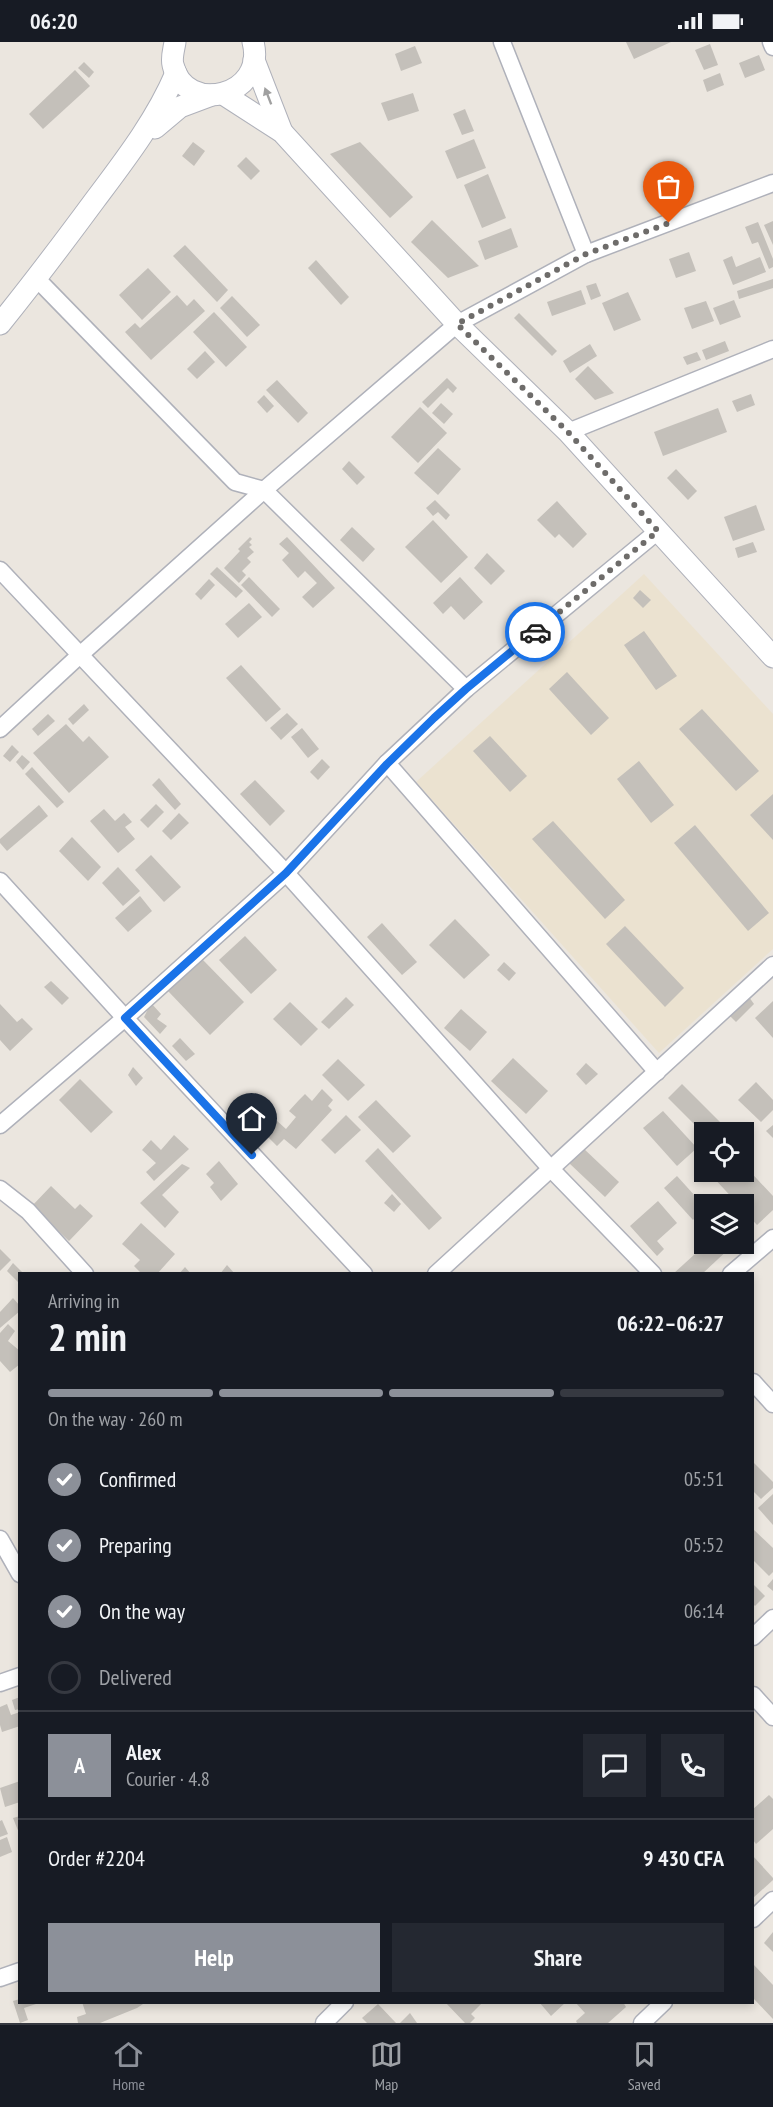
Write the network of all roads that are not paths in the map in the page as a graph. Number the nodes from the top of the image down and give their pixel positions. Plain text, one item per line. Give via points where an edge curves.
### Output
1 (175, 42) edge
2 (502, 42) edge
3 (771, 42) edge
4 (255, 47) edge
5 (773, 47) edge
6 (176, 73) junction
7 (217, 94) junction
8 (282, 132) junction
9 (138, 142) junction
10 (773, 183) edge
11 (586, 254) junction
12 (37, 279) junction
13 (0, 324) edge
14 (457, 324) junction
15 (773, 349) edge
16 (568, 432) junction
17 (264, 490) junction
18 (658, 531) junction
19 (0, 570) edge
20 (81, 654) junction
21 (773, 657) edge
22 (466, 689) junction
23 (0, 729) edge
24 (387, 764) junction
25 (286, 873) junction
26 (0, 881) edge
27 (773, 965) edge
28 (125, 1018) junction
29 (657, 1072) junction
30 (0, 1125) edge
31 (551, 1169) junction
32 (0, 1189) edge
33 (773, 1238) edge
34 (83, 1272) edge
35 (362, 1272) edge
36 (438, 1272) edge
37 (651, 1272) edge
38 (733, 1272) edge
39 (754, 1383) edge
40 (773, 1404) edge
41 (0, 1539) edge
42 (18, 1570) edge
43 (773, 1618) edge
44 (754, 1636) edge
45 (18, 1677) edge
46 (0, 1683) edge
47 (754, 1696) edge
48 (773, 1717) edge
49 (773, 1900) edge
50 (754, 1918) edge
51 (18, 1972) edge
52 (0, 1978) edge
53 (343, 2004) edge
54 (662, 2004) edge
55 (324, 2023) edge
56 (642, 2023) edge

1 - 6 street via 172,63
2 - 11 street
3 - 5 street
4 - 7 street via 251,72 244,82 234,90
8 -> 4 street
6 - 7 street via 191,89
6 - 9 street
7 - 8 street
7 - 9 street via 180,107
8 - 14 street
9 - 12 street
10 - 11 street
11 - 14 street
12 - 13 street
12 - 17 street via 235,482
14 - 16 street
14 - 17 street
15 - 16 street
16 - 18 street
17 - 20 street
17 - 22 street
18 - 21 street
18 - 22 street
19 - 20 street
20 - 23 street
20 - 25 street
22 - 24 street
24 - 25 street
24 - 29 street
25 - 28 street
25 - 31 street
26 - 28 street
27 - 29 street
28 - 30 street
28 - 35 street
29 - 31 street
31 - 36 street
31 - 37 street
32 - 34 street via 28,1211
33 - 38 street
39 - 40 street
41 - 42 street
43 - 44 street
45 - 46 street
47 - 48 street
49 - 50 street
51 - 52 street
53 - 55 street
54 - 56 street

